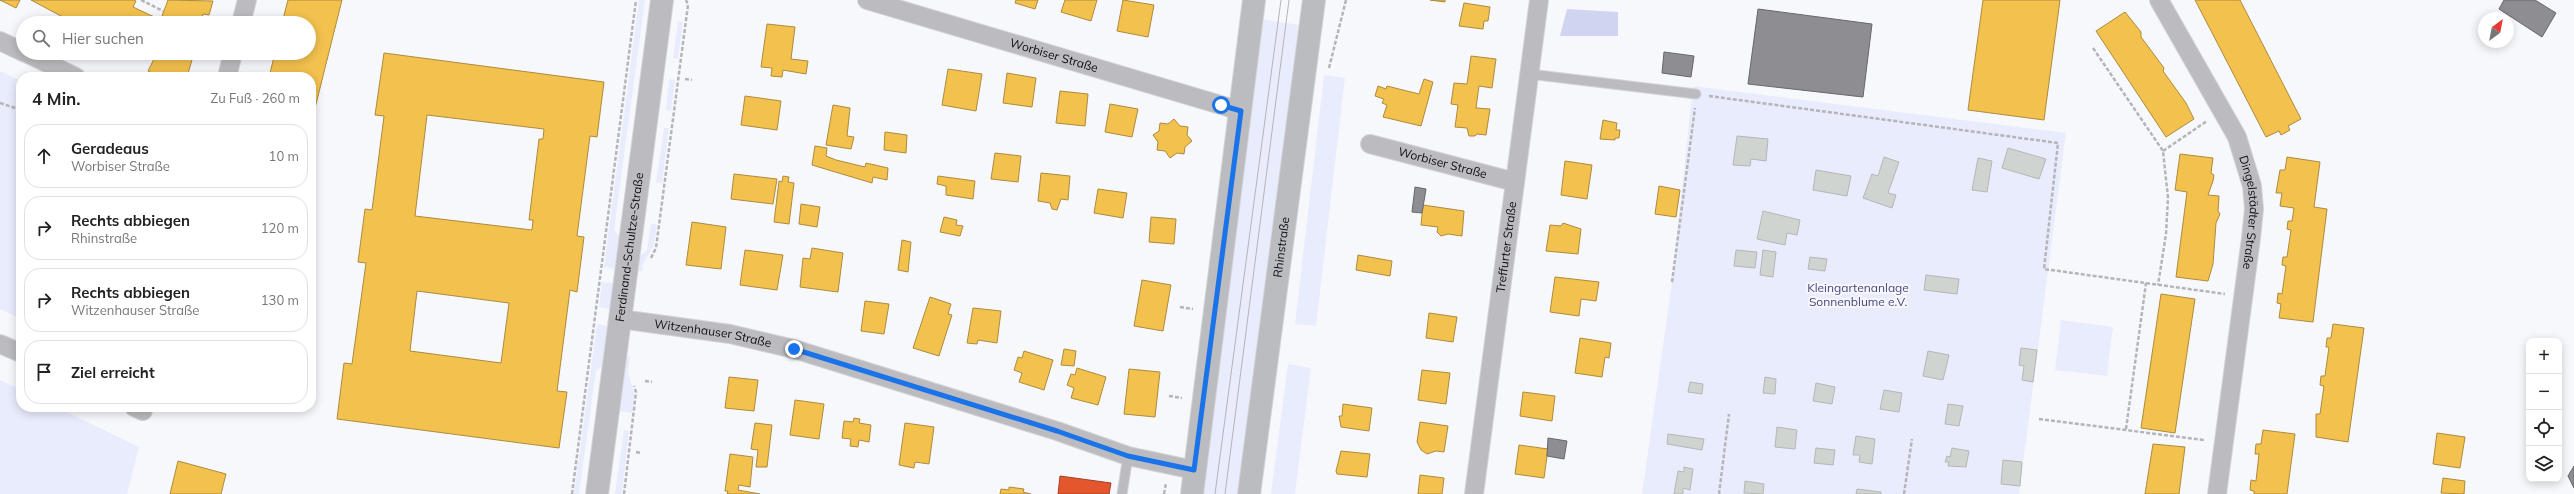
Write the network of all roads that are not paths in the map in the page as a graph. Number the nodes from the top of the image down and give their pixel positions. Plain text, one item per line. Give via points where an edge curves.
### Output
1 (247, 0) edge
2 (662, 0) edge
3 (867, 0) edge
4 (1254, 0) edge
5 (1314, 0) edge
6 (1539, 0) edge
7 (2158, 0) edge
8 (243, 16) edge
9 (0, 41) edge
10 (16, 49) edge
11 (41, 60) edge
12 (231, 60) edge
13 (66, 72) edge
14 (228, 72) edge
15 (1529, 74) junction
16 (1696, 94) road end
17 (1241, 111) junction
18 (1370, 144) dead end
19 (1515, 182) junction
20 (620, 319) junction
21 (0, 344) edge
22 (16, 352) edge
23 (1128, 456) junction
24 (1194, 470) junction
25 (597, 494) edge
26 (1122, 494) edge
27 (1192, 494) edge
28 (1249, 494) edge
29 (1474, 494) edge
30 (2217, 494) edge

1 - 8 street
2 - 20 street, Ferdinand-Schultze-Straße
3 - 17 street, Worbiser Straße
4 - 17 main road
5 - 28 main road, Rhinstraße
6 - 15 street, Treffurter Straße
7 - 30 street, Dingelstädter Straße via 2237,137 2252,186 2254,209
9 - 10 street
11 - 13 street
12 - 14 street
15 - 16 lane
15 - 19 street, Treffurter Straße
17 - 24 main road
18 - 19 street, Worbiser Straße
19 - 29 street, Treffurter Straße
20 - 23 street, Witzenhauser Straße via 730,334 794,349 1057,431
20 - 25 street, Ferdinand-Schultze-Straße
21 - 22 street
23 - 24 street, Witzenhauser Straße
23 - 26 lane
24 - 27 main road

